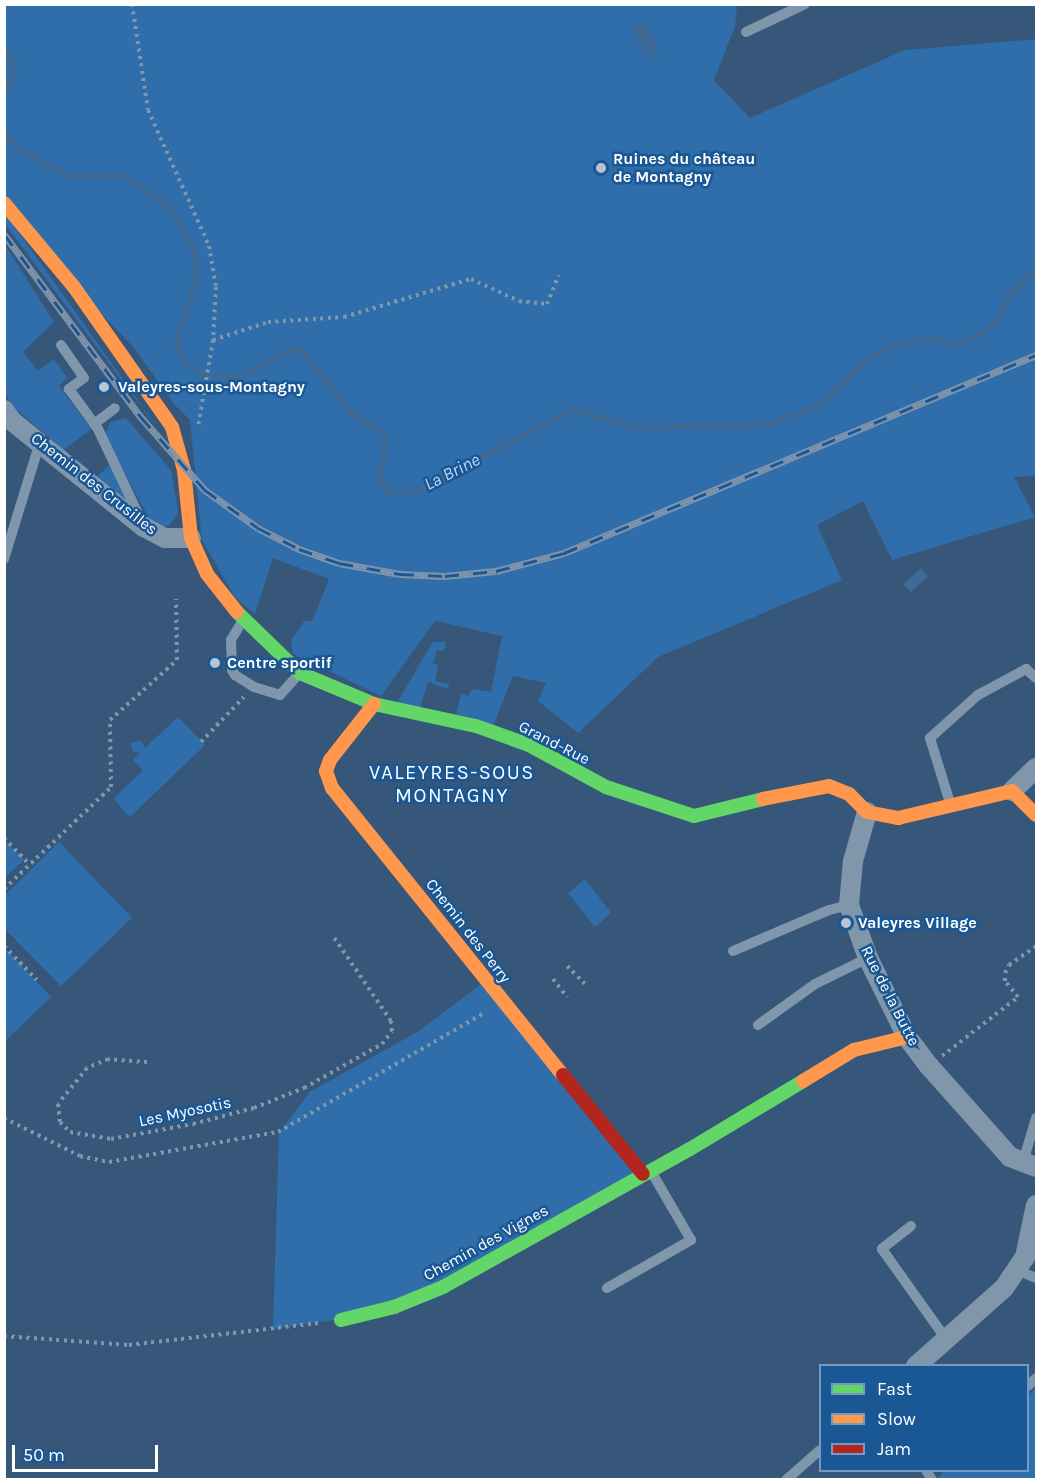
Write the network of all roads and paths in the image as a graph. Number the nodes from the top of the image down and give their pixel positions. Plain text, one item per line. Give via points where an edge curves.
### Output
1 (132, 4) edge
2 (800, 6) edge
3 (746, 32) dead end
4 (4, 203) edge
5 (559, 275) dead end
6 (213, 340) junction
7 (61, 345) dead end
8 (204, 389) dead end
9 (115, 408) dead end
10 (4, 410) edge
11 (94, 424) junction
12 (40, 442) junction
13 (144, 527) junction
14 (191, 538) junction
15 (4, 559) edge
16 (176, 599) dead end
17 (243, 620) junction
18 (300, 673) junction
19 (1036, 678) edge
20 (254, 687) junction
21 (374, 704) junction
22 (201, 742) dead end
23 (1036, 768) edge
24 (1012, 791) junction
25 (951, 806) junction
26 (867, 812) junction
27 (1036, 815) edge
28 (4, 838) edge
29 (30, 865) junction
30 (4, 889) edge
31 (849, 905) junction
32 (333, 936) dead end
33 (4, 946) edge
34 (1036, 946) edge
35 (733, 951) dead end
36 (868, 958) junction
37 (567, 966) dead end
38 (553, 979) dead end
39 (37, 980) dead end
40 (585, 984) dead end
41 (567, 997) dead end
42 (503, 1002) junction
43 (758, 1025) dead end
44 (907, 1037) junction
45 (147, 1062) dead end
46 (929, 1066) junction
47 (4, 1118) edge
48 (1036, 1118) edge
49 (1030, 1164) edge
50 (646, 1172) junction
51 (1036, 1205) edge
52 (911, 1226) dead end
53 (1017, 1269) junction
54 (1036, 1278) edge
55 (607, 1288) dead end
56 (341, 1320) joint
57 (4, 1336) edge
58 (946, 1339) junction
59 (917, 1364) edge
60 (819, 1451) edge
61 (786, 1479) edge

1 - 6 path via 148,110 209,246 216,287
2 - 3 lane
4 - 14 street, Grand-Rue via 160,405 180,448
5 - 6 path via 546,304 519,301 471,279 344,317 268,322
6 - 8 path
7 - 11 lane via 84,378 69,389
9 - 11 lane
10 - 12 street, Chemin des Crusilles
11 - 13 lane
12 - 13 street, Chemin des Crusilles
12 - 15 lane
13 - 14 street, Chemin des Crusilles via 165,538
14 - 17 street, Grand-Rue via 207,574
16 - 29 path via 177,660 110,720 111,787
17 - 18 street, Grand-Rue
17 - 20 lane via 231,640 231,670
18 - 20 lane via 280,695
18 - 21 street, Grand-Rue
19 - 25 lane via 1026,669 978,695 930,738
20 - 22 path
21 - 26 street, Grand-Rue via 476,726 529,745 606,787 694,816 829,786 849,794
21 - 42 street, Chemin des Perry via 330,760 327,779
23 - 24 street
24 - 25 street
24 - 27 street
25 - 26 street via 898,818
26 - 31 street, Rue de la Butte via 853,861
28 - 29 path
29 - 30 path
31 - 35 lane
31 - 36 street, Rue de la Butte
32 - 45 path, Les Myosotis via 380,1001 392,1031 382,1044 304,1088 254,1108 193,1124 111,1139 70,1132 60,1122 58,1104 87,1068 108,1059
33 - 39 path
34 - 46 path via 1009,965 1005,973 1005,981 1018,997
36 - 43 lane via 815,984
36 - 44 street, Rue de la Butte
37 - 40 path
38 - 41 path
42 - 47 path via 278,1132 109,1162 80,1156
42 - 50 street, Chemin des Perry
44 - 46 street, Rue de la Butte
44 - 50 street, Chemin des Vignes via 854,1050
46 - 49 street, Rue de la Butte via 1010,1157
48 - 49 lane
50 - 55 lane via 691,1240
50 - 56 street, Chemin des Vignes via 443,1287 394,1307
51 - 53 street via 1025,1257
52 - 58 lane via 882,1249
53 - 54 lane
53 - 58 street via 1004,1288
56 - 57 path via 129,1345
58 - 59 street
60 - 61 lane

